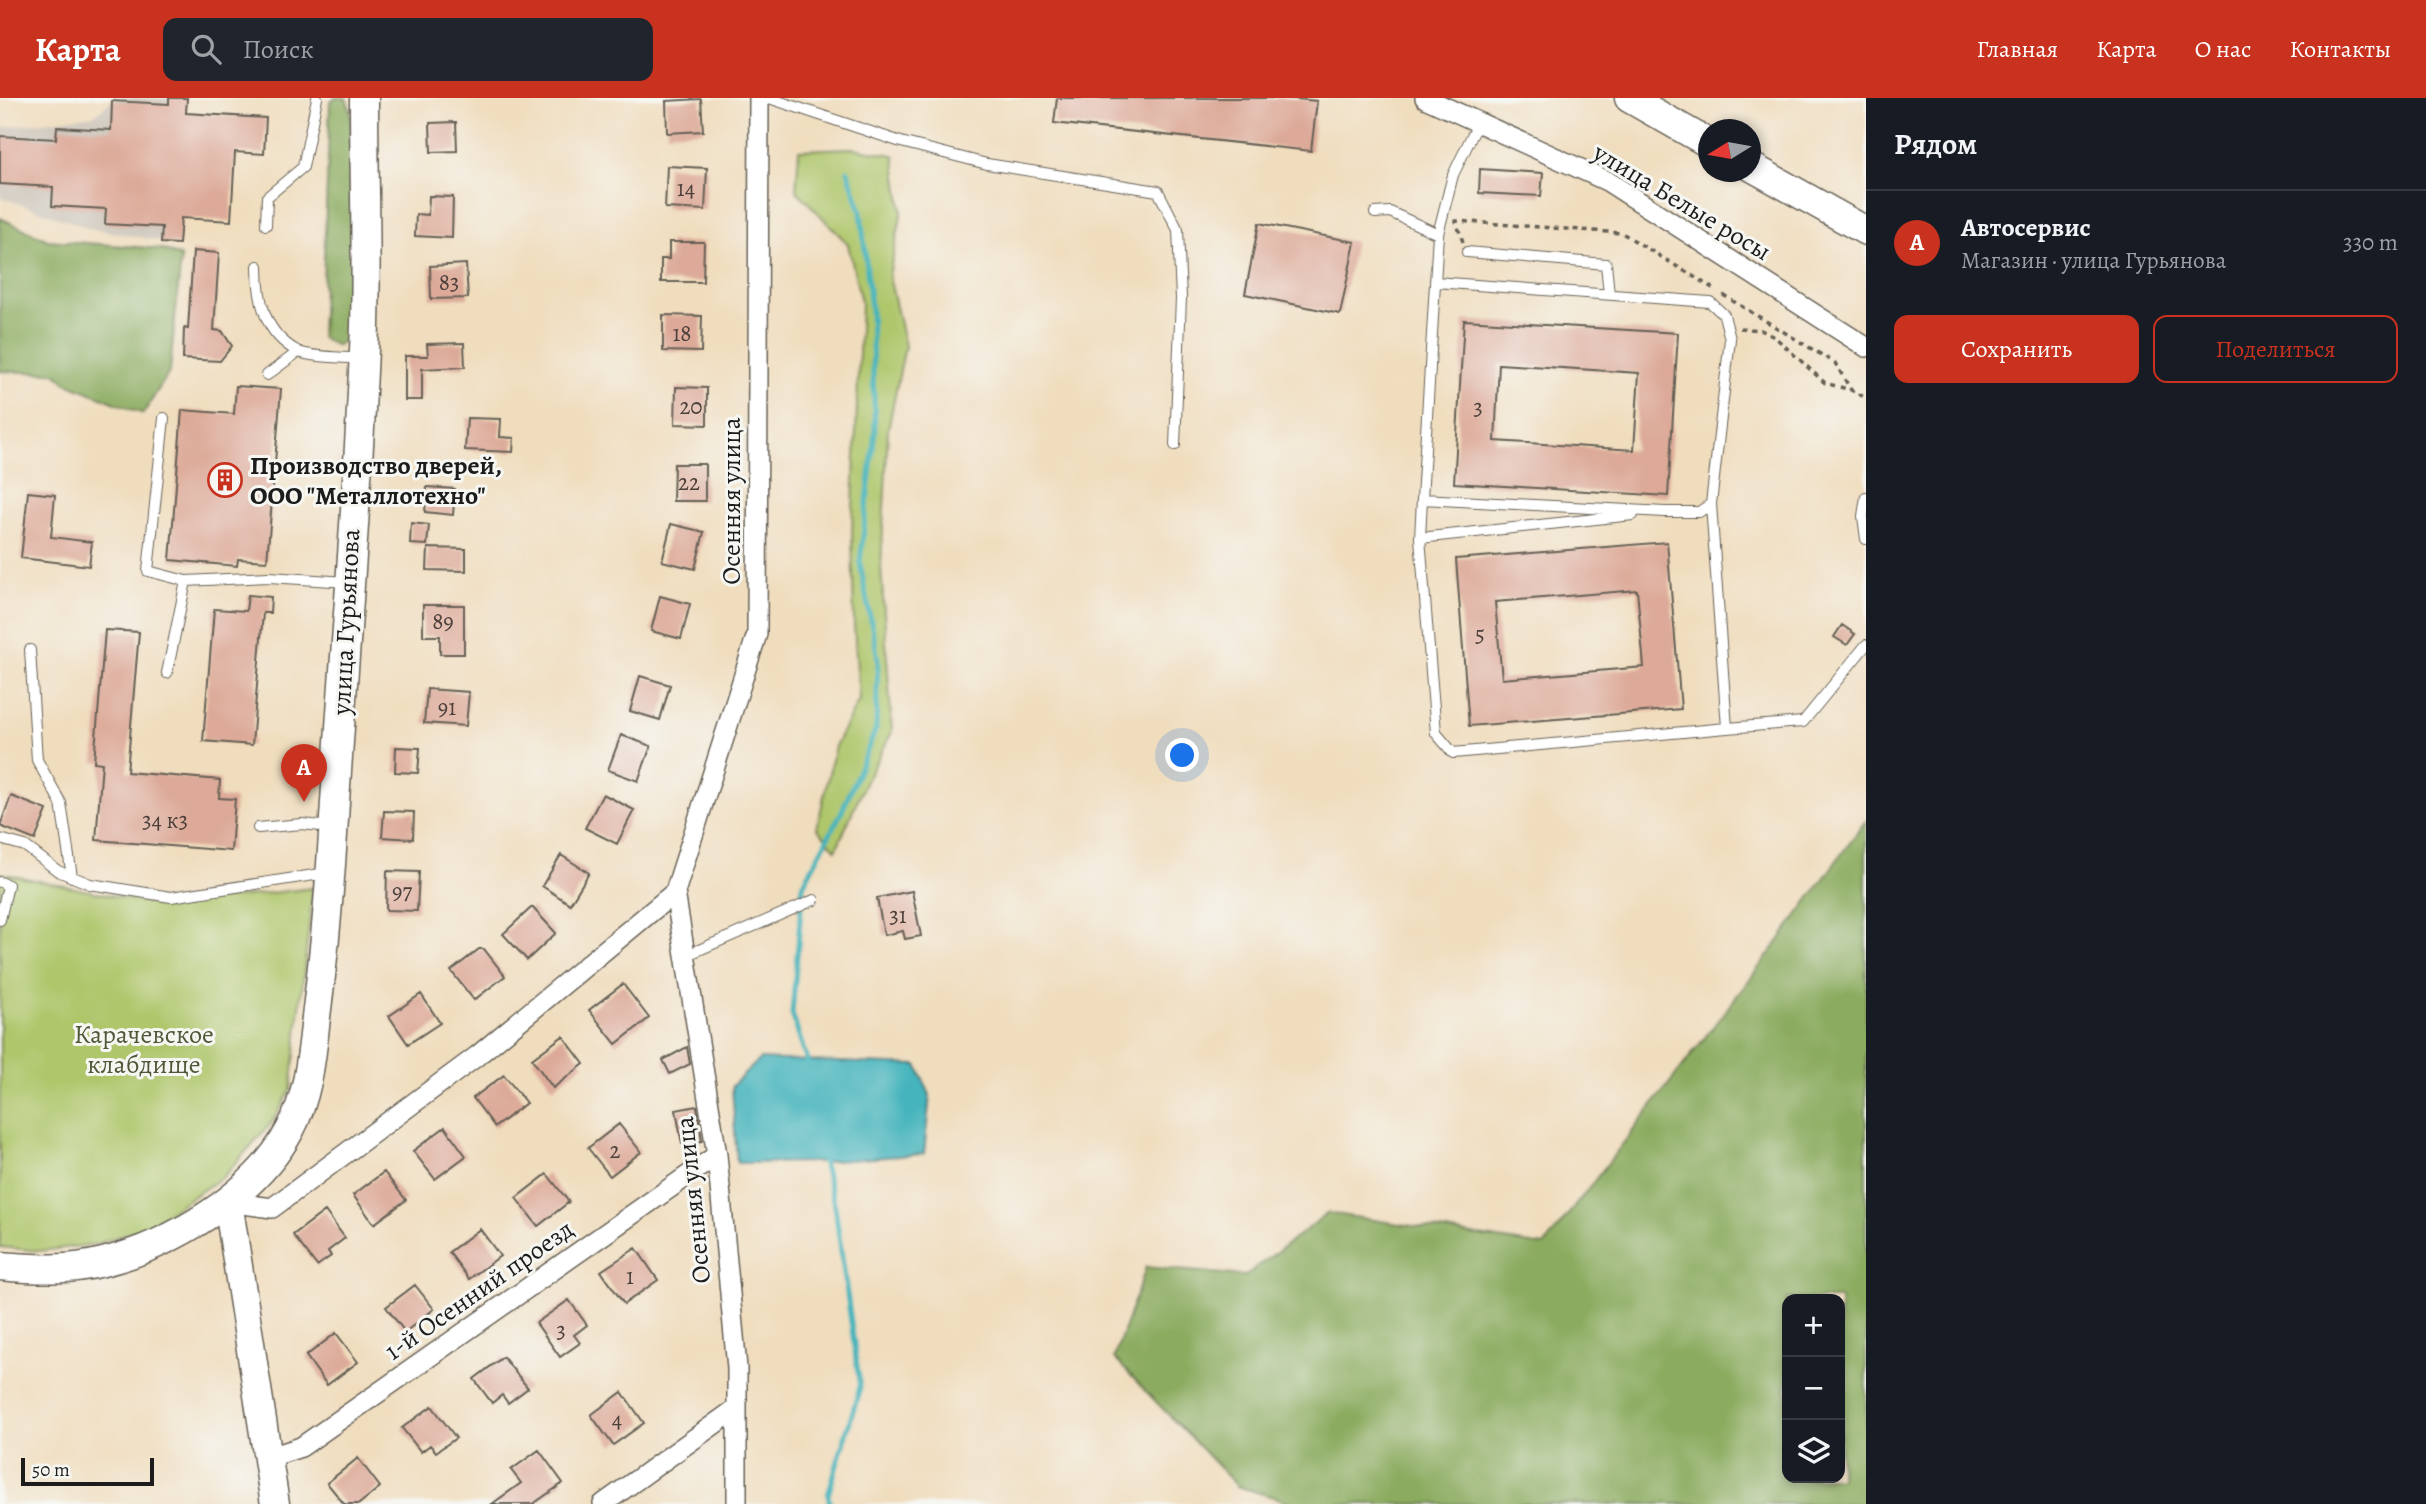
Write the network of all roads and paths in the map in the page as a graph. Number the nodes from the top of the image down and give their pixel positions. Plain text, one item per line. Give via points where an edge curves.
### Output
1 (317, 98) edge
2 (364, 98) edge
3 (759, 98) edge
4 (769, 98) edge
5 (1425, 98) edge
6 (1629, 98) edge
7 (1478, 123) junction
8 (1698, 137) edge
9 (1761, 172) edge
10 (1375, 213) dead end
11 (265, 225) dead end
12 (1866, 231) edge
13 (1438, 234) junction
14 (1467, 252) joint
15 (258, 266) dead end
16 (1435, 282) junction
17 (1609, 294) junction
18 (1727, 327) junction
19 (1866, 347) edge
20 (298, 352) junction
21 (362, 359) junction
22 (267, 375) dead end
23 (1851, 390) junction
24 (1866, 398) edge
25 (164, 418) dead end
26 (1175, 445) dead end
27 (1866, 497) edge
28 (1422, 499) junction
29 (1711, 504) junction
30 (1665, 512) junction
31 (1420, 538) junction
32 (1866, 539) edge
33 (186, 581) junction
34 (349, 582) junction
35 (1866, 645) edge
36 (30, 650) dead end
37 (167, 673) dead end
38 (1727, 728) junction
39 (258, 828) dead end
40 (334, 828) junction
41 (0, 839) edge
42 (331, 872) junction
43 (72, 877) junction
44 (0, 882) edge
45 (675, 892) junction
46 (814, 900) dead end
47 (0, 920) edge
48 (685, 956) junction
49 (716, 1155) junction
50 (228, 1202) junction
51 (0, 1266) edge
52 (737, 1408) junction
53 (267, 1458) junction
54 (275, 1504) edge
55 (603, 1504) edge
56 (737, 1504) edge

1 - 11 lane via 303,167 267,197
2 - 21 street, улица Гурьянова
3 - 45 street, Осенняя улица via 757,634
4 - 26 lane via 901,142 987,164 1157,191 1178,230 1181,298
5 - 7 street, улица Белые росы
6 - 8 street
7 - 13 lane via 1453,175
7 - 19 street, улица Белые росы via 1607,181
9 - 12 street
10 - 13 lane via 1390,212
13 - 16 lane
14 - 17 lane via 1606,264
14 - 23 path via 1456,221 1622,233 1835,362
15 - 20 lane via 258,291 269,328
16 - 17 lane
16 - 28 lane
17 - 18 lane via 1710,302 1724,315
18 - 23 path via 1761,330 1825,383
18 - 29 lane via 1730,339
20 - 21 lane
20 - 22 lane
21 - 34 street, улица Гурьянова
23 - 24 path
25 - 33 lane via 148,571
27 - 32 lane
28 - 30 lane
28 - 31 lane
29 - 30 lane via 1699,512
29 - 38 lane
30 - 31 lane
31 - 38 lane via 1436,733 1453,753
33 - 34 lane via 269,577
33 - 37 lane
34 - 40 street, улица Гурьянова
35 - 38 lane via 1803,722
36 - 43 lane via 37,760 61,803
39 - 40 lane via 302,824
40 - 42 street, улица Гурьянова
41 - 43 lane via 25,846
42 - 43 lane via 171,897
42 - 50 street, улица Гурьянова via 303,1098 274,1156
44 - 47 lane via 8,885
45 - 48 street, Осенняя улица
45 - 50 street via 477,1056 272,1208
46 - 48 lane
48 - 49 street, Осенняя улица
49 - 52 street, Осенняя улица
49 - 53 street, 1-й Осенний проезд via 301,1447
50 - 51 street, улица Гурьянова via 136,1252 101,1263 67,1268
50 - 53 street
52 - 55 street
52 - 56 street, Осенняя улица
53 - 54 street

